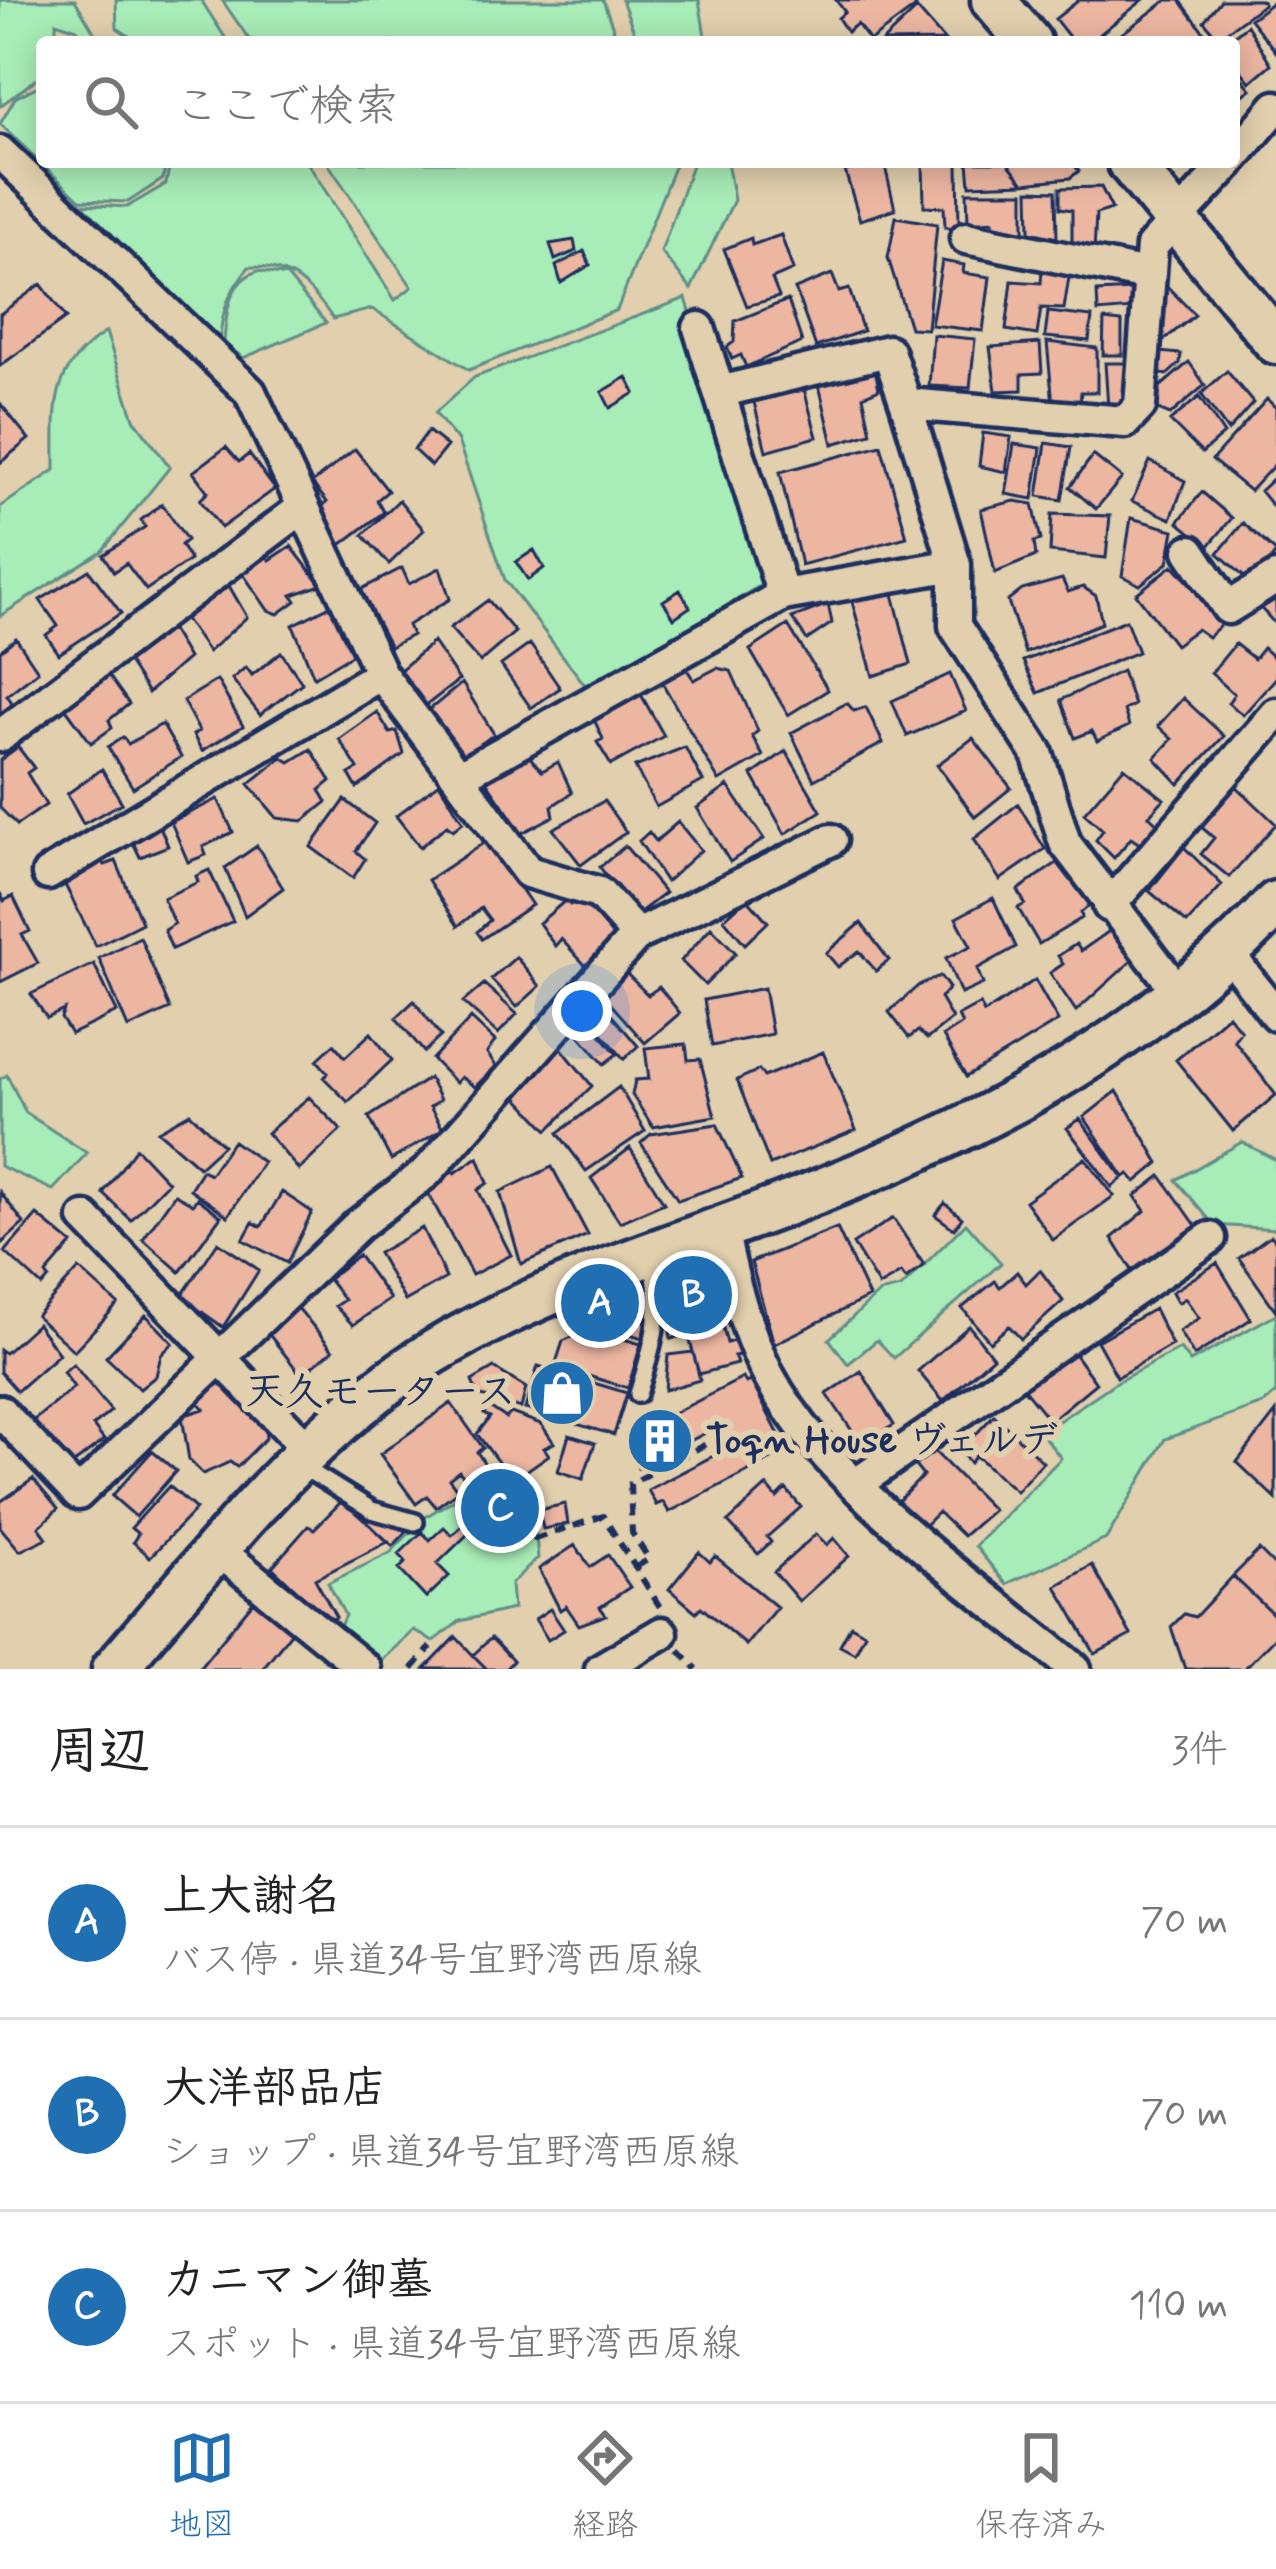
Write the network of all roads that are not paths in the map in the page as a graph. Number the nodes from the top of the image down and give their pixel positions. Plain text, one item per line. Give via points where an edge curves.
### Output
1 (994, 0) edge
2 (1024, 36) edge
3 (1276, 106) edge
4 (1240, 150) edge
5 (0, 152) edge
6 (1134, 168) edge
7 (1225, 168) edge
8 (1178, 220) junction
9 (965, 238) dead end
10 (1147, 275) junction
11 (699, 328) dead end
12 (1276, 342) edge
13 (719, 392) junction
14 (906, 404) junction
15 (302, 508) junction
16 (1190, 551) dead end
17 (955, 565) junction
18 (1276, 578) edge
19 (783, 595) junction
20 (381, 674) junction
21 (1276, 713) edge
22 (0, 736) edge
23 (458, 777) junction
24 (831, 840) dead end
25 (48, 874) dead end
26 (1276, 903) edge
27 (1109, 906) junction
28 (637, 935) junction
29 (1227, 952) junction
30 (1179, 993) junction
31 (1276, 1015) edge
32 (85, 1218) dead end
33 (722, 1227) junction
34 (1210, 1238) dead end
35 (650, 1254) junction
36 (216, 1358) junction
37 (638, 1394) dead end
38 (0, 1411) edge
39 (302, 1456) junction
40 (855, 1485) junction
41 (415, 1522) dead end
42 (218, 1550) junction
43 (662, 1633) road end
44 (114, 1669) edge
45 (365, 1669) edge
46 (601, 1669) edge
47 (1075, 1669) edge

1 - 2 main road
3 - 4 street
5 - 15 street via 250,392
6 - 8 main road
7 - 8 street
8 - 10 street via 1152,246
8 - 12 main road
9 - 10 street
10 - 14 street via 1140,406 1125,422
11 - 13 street
13 - 14 street via 888,351
13 - 19 street
14 - 17 street
15 - 20 street
15 - 22 street
16 - 18 street via 1228,608
17 - 19 street
17 - 27 street via 956,626 1036,753 1064,843
19 - 23 street
20 - 23 street
20 - 25 street
21 - 27 street
23 - 28 street via 528,872 599,893
24 - 28 street
26 - 29 main road
27 - 30 street
28 - 36 street via 427,1172
29 - 30 main road
29 - 31 street
30 - 33 main road via 1010,1107
32 - 36 street
33 - 35 main road
33 - 40 street via 760,1360 794,1417
34 - 40 street
35 - 37 lane via 656,1338
35 - 39 main road via 468,1333 392,1381
36 - 38 street via 78,1494
36 - 39 street
39 - 41 lane via 373,1510
39 - 42 main road
40 - 47 street
42 - 44 main road
42 - 45 street
43 - 46 street

